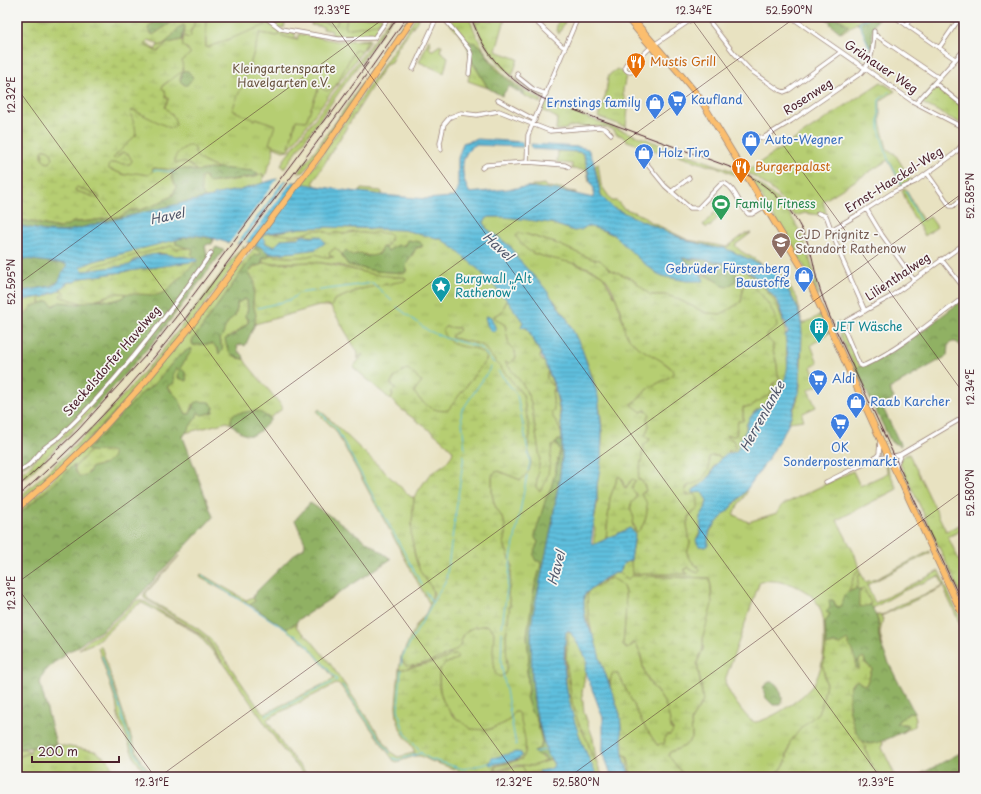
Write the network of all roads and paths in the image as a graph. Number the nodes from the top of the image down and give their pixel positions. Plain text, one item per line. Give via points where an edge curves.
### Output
1 (264, 17) edge
2 (389, 17) edge
3 (414, 17) edge
4 (437, 17) edge
5 (443, 17) edge
6 (531, 17) edge
7 (578, 17) edge
8 (626, 17) edge
9 (631, 17) edge
10 (695, 17) edge
11 (706, 17) edge
12 (790, 17) edge
13 (895, 17) edge
14 (912, 17) edge
15 (958, 18) edge
16 (964, 22) edge
17 (906, 25) junction
18 (653, 46) junction
19 (565, 47) junction
20 (939, 48) junction
21 (964, 50) edge
22 (841, 52) junction
23 (955, 60) junction
24 (634, 64) dead end
25 (865, 68) junction
26 (413, 69) dead end
27 (517, 73) dead end
28 (468, 74) dead end
29 (939, 78) junction
30 (935, 83) junction
31 (546, 94) junction
32 (498, 100) dead end
33 (916, 103) junction
34 (964, 106) edge
35 (534, 122) junction
36 (964, 128) edge
37 (611, 134) dead end
38 (760, 137) dead end
39 (964, 143) edge
40 (441, 150) dead end
41 (639, 154) dead end
42 (527, 162) junction
43 (569, 167) dead end
44 (482, 168) dead end
45 (927, 173) junction
46 (689, 178) dead end
47 (671, 192) junction
48 (964, 197) edge
49 (765, 206) junction
50 (867, 210) junction
51 (818, 213) dead end
52 (831, 230) junction
53 (964, 244) edge
54 (211, 253) dead end
55 (941, 260) junction
56 (914, 280) junction
57 (964, 288) edge
58 (964, 296) edge
59 (865, 311) junction
60 (963, 418) edge
61 (880, 439) junction
62 (901, 454) junction
63 (888, 457) junction
64 (873, 460) junction
65 (17, 471) edge
66 (896, 472) junction
67 (826, 482) dead end
68 (17, 510) edge
69 (964, 618) edge

1 - 2 street via 281,29 339,39 374,38
3 - 68 main road via 305,175 184,335 140,388 81,450
4 - 26 street
5 - 28 street via 469,49 471,54
6 - 19 street
7 - 19 street
8 - 18 main road
9 - 18 main road
10 - 18 street
11 - 22 street via 750,70 784,92
12 - 22 street, Grünauer Weg
13 - 17 street
14 - 17 street
15 - 16 street
15 - 20 street
17 - 20 street
18 - 24 street
18 - 49 main road via 690,86
19 - 31 street
20 - 23 street
21 - 23 street
22 - 25 street, Grünauer Weg
23 - 29 street
25 - 29 street via 874,49 874,32
25 - 33 street, Grünauer Weg
25 - 38 street, Rosenweg via 857,77 763,138
27 - 31 street via 518,77 533,89
29 - 30 street
30 - 33 street
30 - 34 street
31 - 35 street
32 - 35 street
33 - 36 street, Grünauer Weg
35 - 37 street via 545,130 600,127
35 - 40 street via 499,111 477,115 458,114 450,117 444,124
35 - 42 street via 527,139
39 - 45 street, Ernst-Haeckel-Weg via 954,154
41 - 47 street
42 - 43 street
42 - 44 street via 486,165
45 - 48 street via 950,206
45 - 50 street, Ernst-Haeckel-Weg
46 - 47 street
47 - 49 street via 690,208 698,208 724,183 734,192 748,214
49 - 61 main road via 804,271
50 - 52 street, Ernst-Haeckel-Weg
50 - 56 street
51 - 52 street via 826,216
52 - 59 street
53 - 55 street, Lilienthalweg
54 - 65 street, Steckelsdorfer Havelweg via 113,379 26,468
55 - 56 street, Lilienthalweg
55 - 57 street
56 - 59 street, Lilienthalweg
58 - 59 street, Lilienthalweg via 881,358 860,365 844,324
60 - 62 street
61 - 63 main road
61 - 64 street via 879,454
62 - 63 street
62 - 66 street
63 - 64 street
63 - 66 main road
64 - 67 street
66 - 69 main road

